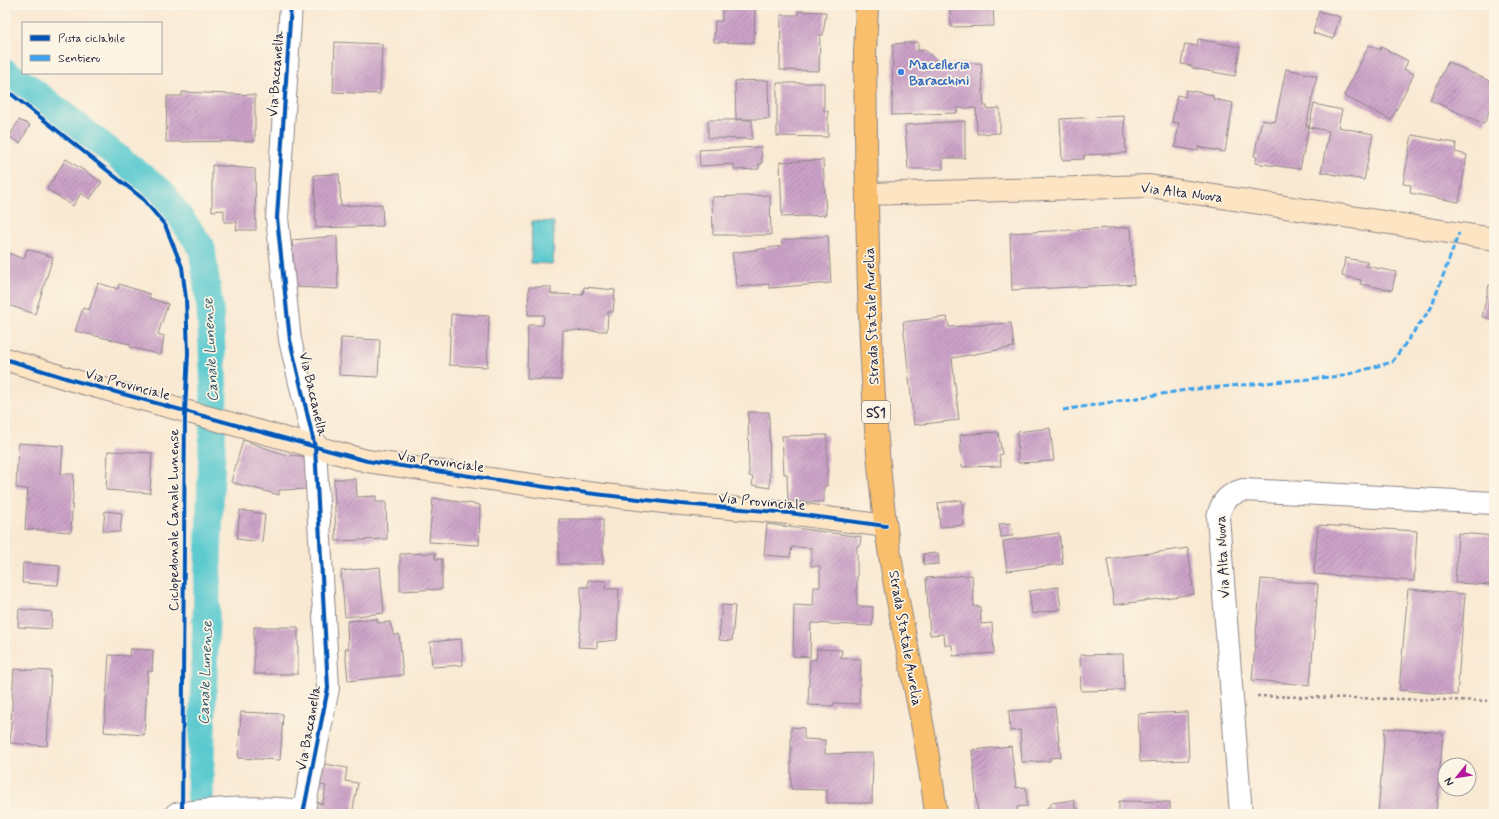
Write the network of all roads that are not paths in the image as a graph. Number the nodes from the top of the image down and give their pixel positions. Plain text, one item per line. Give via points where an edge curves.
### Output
1 (291, 5) edge
2 (867, 5) edge
3 (867, 194) junction
4 (1494, 239) edge
5 (5, 359) edge
6 (315, 447) junction
7 (1494, 503) edge
8 (886, 526) junction
9 (304, 812) edge
10 (182, 813) edge
11 (936, 814) edge
12 (1241, 814) edge

1 - 6 street, Via Baccanella via 277,218 290,340
2 - 3 main road, Strada Statale Aurelia / SS1
3 - 4 street, Via Alta Nuova via 1149,186
3 - 8 main road, Strada Statale Aurelia / SS1 via 872,356
5 - 6 street, Via Provinciale
6 - 8 street, Via Provinciale via 367,461 587,493 789,513
6 - 9 street, Via Baccanella via 328,688
7 - 12 street, Via Alta Nuova via 1243,490 1226,499 1220,507 1218,517
8 - 11 main road, Strada Statale Aurelia / SS1
9 - 10 street via 290,809 214,809

